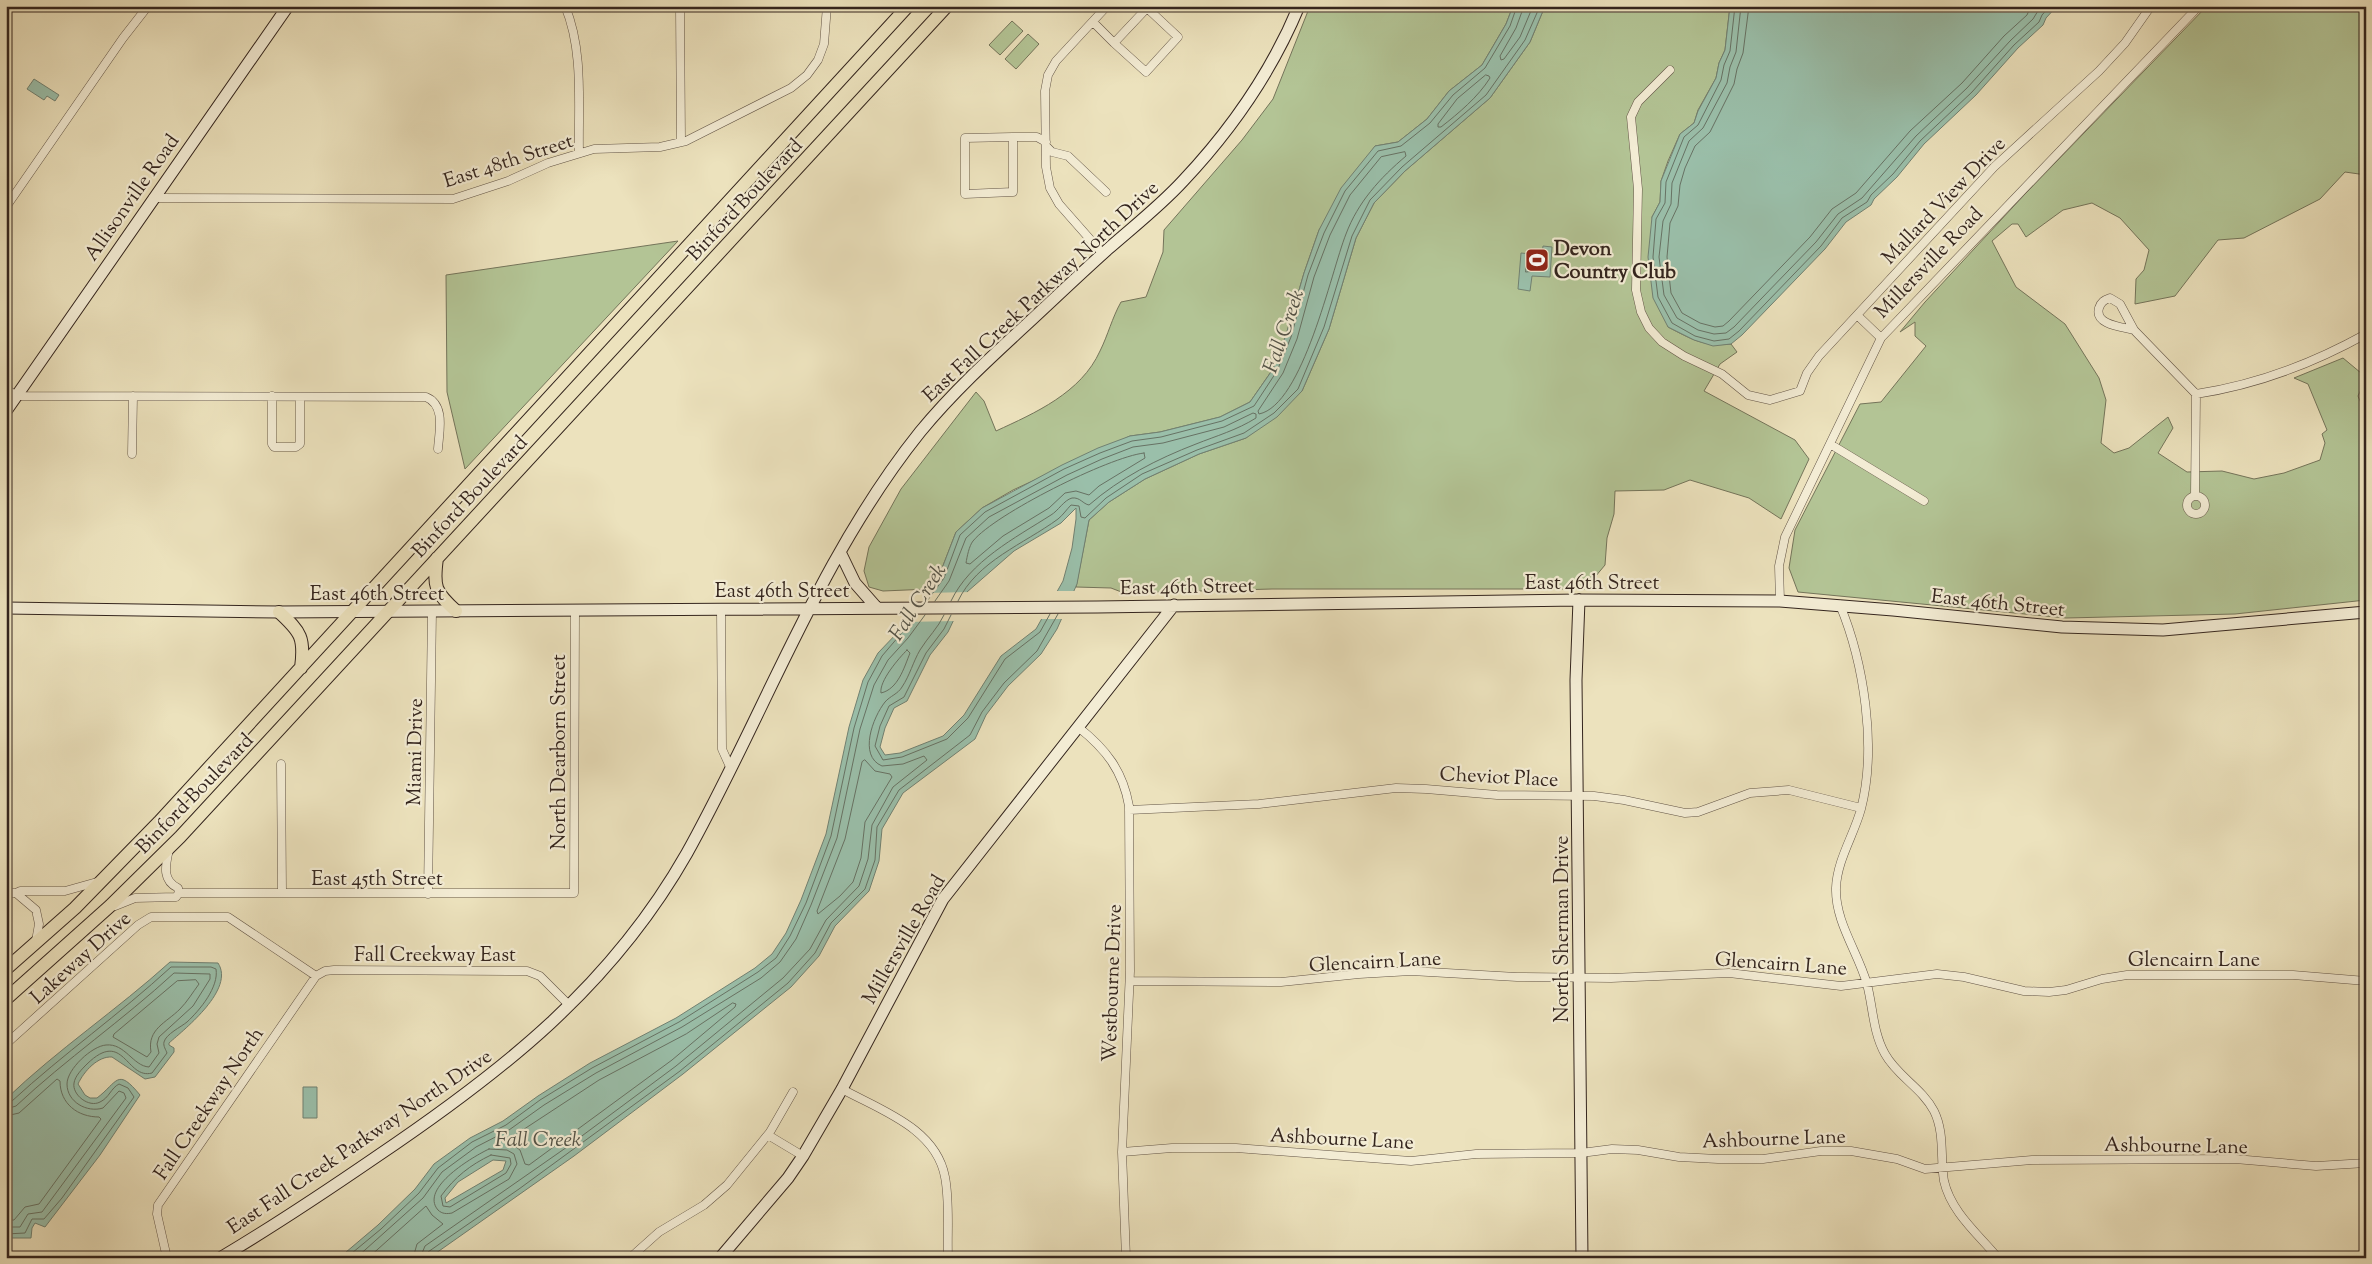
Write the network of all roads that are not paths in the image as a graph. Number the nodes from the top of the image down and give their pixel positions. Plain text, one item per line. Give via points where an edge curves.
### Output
1 (148, 6) edge
2 (288, 6) edge
3 (565, 6) edge
4 (680, 6) edge
5 (827, 6) edge
6 (908, 6) edge
7 (948, 6) edge
8 (1107, 6) edge
9 (1299, 6) edge
10 (2151, 6) edge
11 (2199, 6) edge
12 (1093, 22) junction
13 (1114, 43) junction
14 (1670, 70) dead end
15 (1013, 137) junction
16 (682, 142) junction
17 (1046, 144) junction
18 (579, 153) junction
19 (1106, 192) dead end
20 (153, 198) junction
21 (6, 207) edge
22 (1102, 254) junction
23 (1858, 314) junction
24 (2134, 330) junction
25 (2366, 334) edge
26 (1881, 338) junction
27 (6, 389) edge
28 (2196, 394) junction
29 (17, 396) junction
30 (133, 396) junction
31 (272, 396) junction
32 (300, 397) junction
33 (6, 411) edge
34 (1830, 444) junction
35 (438, 449) dead end
36 (132, 454) dead end
37 (2195, 496) dead end
38 (1924, 500) dead end
39 (840, 552) junction
40 (437, 558) junction
41 (1579, 600) junction
42 (1780, 601) junction
43 (1174, 605) junction
44 (1840, 605) junction
45 (6, 608) edge
46 (876, 608) junction
47 (810, 609) junction
48 (575, 610) junction
49 (721, 610) junction
50 (432, 611) junction
51 (456, 611) junction
52 (279, 612) junction
53 (352, 612) junction
54 (388, 612) junction
55 (2366, 612) edge
56 (301, 668) junction
57 (1078, 728) junction
58 (281, 764) dead end
59 (731, 769) junction
60 (1578, 796) junction
61 (1862, 808) junction
62 (1129, 810) junction
63 (170, 847) junction
64 (104, 879) junction
65 (6, 893) edge
66 (16, 893) junction
67 (179, 893) junction
68 (574, 893) joint
69 (282, 894) junction
70 (428, 894) junction
71 (105, 910) junction
72 (36, 944) junction
73 (6, 969) edge
74 (316, 976) junction
75 (1580, 978) junction
76 (1130, 981) junction
77 (2366, 981) edge
78 (1866, 984) junction
79 (6, 999) edge
80 (570, 1006) junction
81 (6, 1044) edge
82 (842, 1089) junction
83 (792, 1092) dead end
84 (768, 1135) junction
85 (1122, 1152) junction
86 (1581, 1153) junction
87 (803, 1156) junction
88 (2366, 1163) edge
89 (1943, 1167) junction
90 (167, 1258) edge
91 (220, 1258) edge
92 (630, 1258) edge
93 (720, 1258) edge
94 (948, 1258) edge
95 (1126, 1258) edge
96 (1582, 1258) edge
97 (1998, 1258) edge

1 - 21 street
2 - 20 main road, Allisonville Road
3 - 18 street via 576,50
4 - 16 street
5 - 16 street, East 48th Street via 826,35 818,60 807,75 791,88
6 - 53 main road, Binford Boulevard
7 - 40 main road, Binford Boulevard
8 - 12 street
9 - 22 main road, East Fall Creek Parkway North Drive via 1271,63 1222,136 1177,187
10 - 23 street, Mallard View Drive via 2125,43 1994,167
11 - 26 street, Millersville Road
12 - 13 street
12 - 17 street via 1059,58 1048,75 1045,91
13 - 13 street via 1146,72 1178,37 1147,8
14 - 23 street, Mallard View Drive via 1638,102 1631,117 1638,189 1636,286 1639,306 1649,328 1662,342 1722,374 1743,392 1757,399 1782,398 1800,391 1815,361
15 - 15 street via 965,138 965,194 1013,192
15 - 17 street via 1036,137
16 - 18 street, East 48th Street
17 - 19 street via 1052,152 1068,156
17 - 22 street via 1046,171 1052,192
18 - 20 street, East 48th Street via 453,200
20 - 29 main road, Allisonville Road
22 - 39 main road, East Fall Creek Parkway North Drive via 980,368 923,430 870,502
23 - 26 street
24 - 24 street via 2120,304 2114,299 2104,300 2098,310 2100,318 2109,324
24 - 28 street
25 - 28 street via 2290,370
26 - 34 street, Millersville Road
27 - 29 street
28 - 37 street
29 - 30 street
29 - 33 main road, Allisonville Road
30 - 31 street
30 - 36 street
31 - 32 street
31 - 32 street via 273,445 296,447 300,443
32 - 35 street via 426,397 439,410
34 - 38 street
34 - 42 street, Millersville Road via 1785,537 1779,566
39 - 46 main road via 855,583
39 - 47 main road, East Fall Creek Parkway North Drive
40 - 51 main road via 436,589
40 - 54 main road, Binford Boulevard
41 - 42 main road, East 46th Street
41 - 43 main road, East 46th Street
41 - 60 main road, North Sherman Drive via 1576,680
42 - 44 main road, East 46th Street
43 - 46 main road, East 46th Street
43 - 57 main road, Millersville Road
44 - 55 main road, East 46th Street via 2100,630 2193,629
44 - 61 street via 1856,649 1866,709 1866,775
45 - 52 main road, East 46th Street
46 - 47 main road, East 46th Street
47 - 49 main road, East 46th Street
47 - 59 main road, East Fall Creek Parkway North Drive
48 - 49 main road, East 46th Street
48 - 51 main road, East 46th Street
48 - 68 street, North Dearborn Street
49 - 59 street via 722,749
50 - 51 main road, East 46th Street
50 - 54 main road, East 46th Street
50 - 70 street, Miami Drive
52 - 53 main road, East 46th Street
52 - 56 main road via 302,637
53 - 54 main road, East 46th Street
53 - 56 main road, Binford Boulevard
54 - 63 main road, Binford Boulevard
56 - 64 main road, Binford Boulevard
57 - 62 street, Westbourne Drive via 1101,746 1116,766 1125,786
57 - 82 main road, Millersville Road via 943,899
58 - 69 street
59 - 80 main road, East Fall Creek Parkway North Drive via 657,901 621,950
60 - 61 street, Cheviot Place via 1615,798 1685,813 1698,812 1750,793 1789,790
60 - 62 street, Cheviot Place via 1497,795 1396,788 1259,804
60 - 75 main road, North Sherman Drive
61 - 78 street via 1839,868 1836,890 1840,918
62 - 76 street, Westbourne Drive
63 - 67 street via 166,874
63 - 71 main road, Binford Boulevard
64 - 66 street via 65,892
64 - 72 main road, Binford Boulevard
65 - 66 street
66 - 72 street via 36,910 39,924
67 - 69 street, East 45th Street
67 - 71 street, East 45th Street via 176,897 135,898
68 - 70 street, East 45th Street
69 - 70 street, East 45th Street
71 - 79 main road, Binford Boulevard
72 - 73 main road, Binford Boulevard
74 - 80 street, Fall Creekway East via 334,970 527,971 540,976
74 - 81 street, Lakeway Drive via 228,917 151,917 138,925
74 - 90 street, Fall Creekway North via 158,1205
75 - 76 street, Glencairn Lane via 1411,972 1281,982
75 - 78 street, Glencairn Lane via 1739,973 1832,986
75 - 86 main road, North Sherman Drive
76 - 85 street, Westbourne Drive
77 - 78 street, Glencairn Lane via 2293,975 2127,975 2049,992 2018,990 1942,974 1920,974
78 - 89 street via 1884,1052 1935,1112 1941,1133
80 - 91 main road, East Fall Creek Parkway North Drive via 511,1059 437,1116 274,1226
82 - 87 main road, Millersville Road
82 - 94 street via 907,1124 935,1151 947,1187
83 - 84 street
84 - 87 street
84 - 92 street via 714,1197 659,1232
85 - 86 street, Ashbourne Lane via 1185,1147 1236,1148 1403,1160 1489,1154
85 - 95 street, Westbourne Drive
86 - 89 street, Ashbourne Lane via 1629,1149 1679,1157 1741,1160 1851,1151 1897,1159 1925,1169
86 - 96 main road, North Sherman Drive
87 - 93 main road, Millersville Road
88 - 89 street, Ashbourne Lane via 2309,1166 2235,1159 2032,1160
89 - 97 street via 1946,1189 1956,1209

